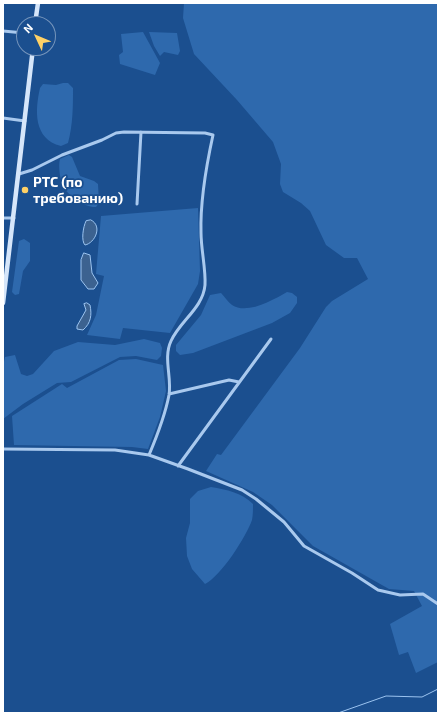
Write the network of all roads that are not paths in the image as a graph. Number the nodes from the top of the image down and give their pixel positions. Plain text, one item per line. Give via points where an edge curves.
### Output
1 (38, 3) edge
2 (36, 16) edge
3 (3, 31) edge
4 (16, 32) edge
5 (32, 56) edge
6 (3, 118) edge
7 (25, 121) junction
8 (141, 132) junction
9 (19, 174) junction
10 (137, 204) dead end
11 (3, 218) edge
12 (14, 218) junction
13 (3, 304) edge
14 (271, 339) dead end
15 (239, 382) junction
16 (169, 394) junction
17 (3, 449) edge
18 (149, 456) junction
19 (178, 466) junction
20 (438, 604) edge

1 - 2 main road
3 - 4 street
5 - 7 main road
6 - 7 street
7 - 9 main road
8 - 9 street via 116,133
8 - 10 street
8 - 16 street via 213,135 205,171 200,219 204,291 171,341 168,356
9 - 12 main road
11 - 12 street
12 - 13 main road
14 - 15 street
15 - 16 street via 229,380
15 - 19 street
16 - 18 street
17 - 18 street via 115,450
18 - 19 street
19 - 20 street via 242,490 284,522 304,546 378,590 400,595 423,594

